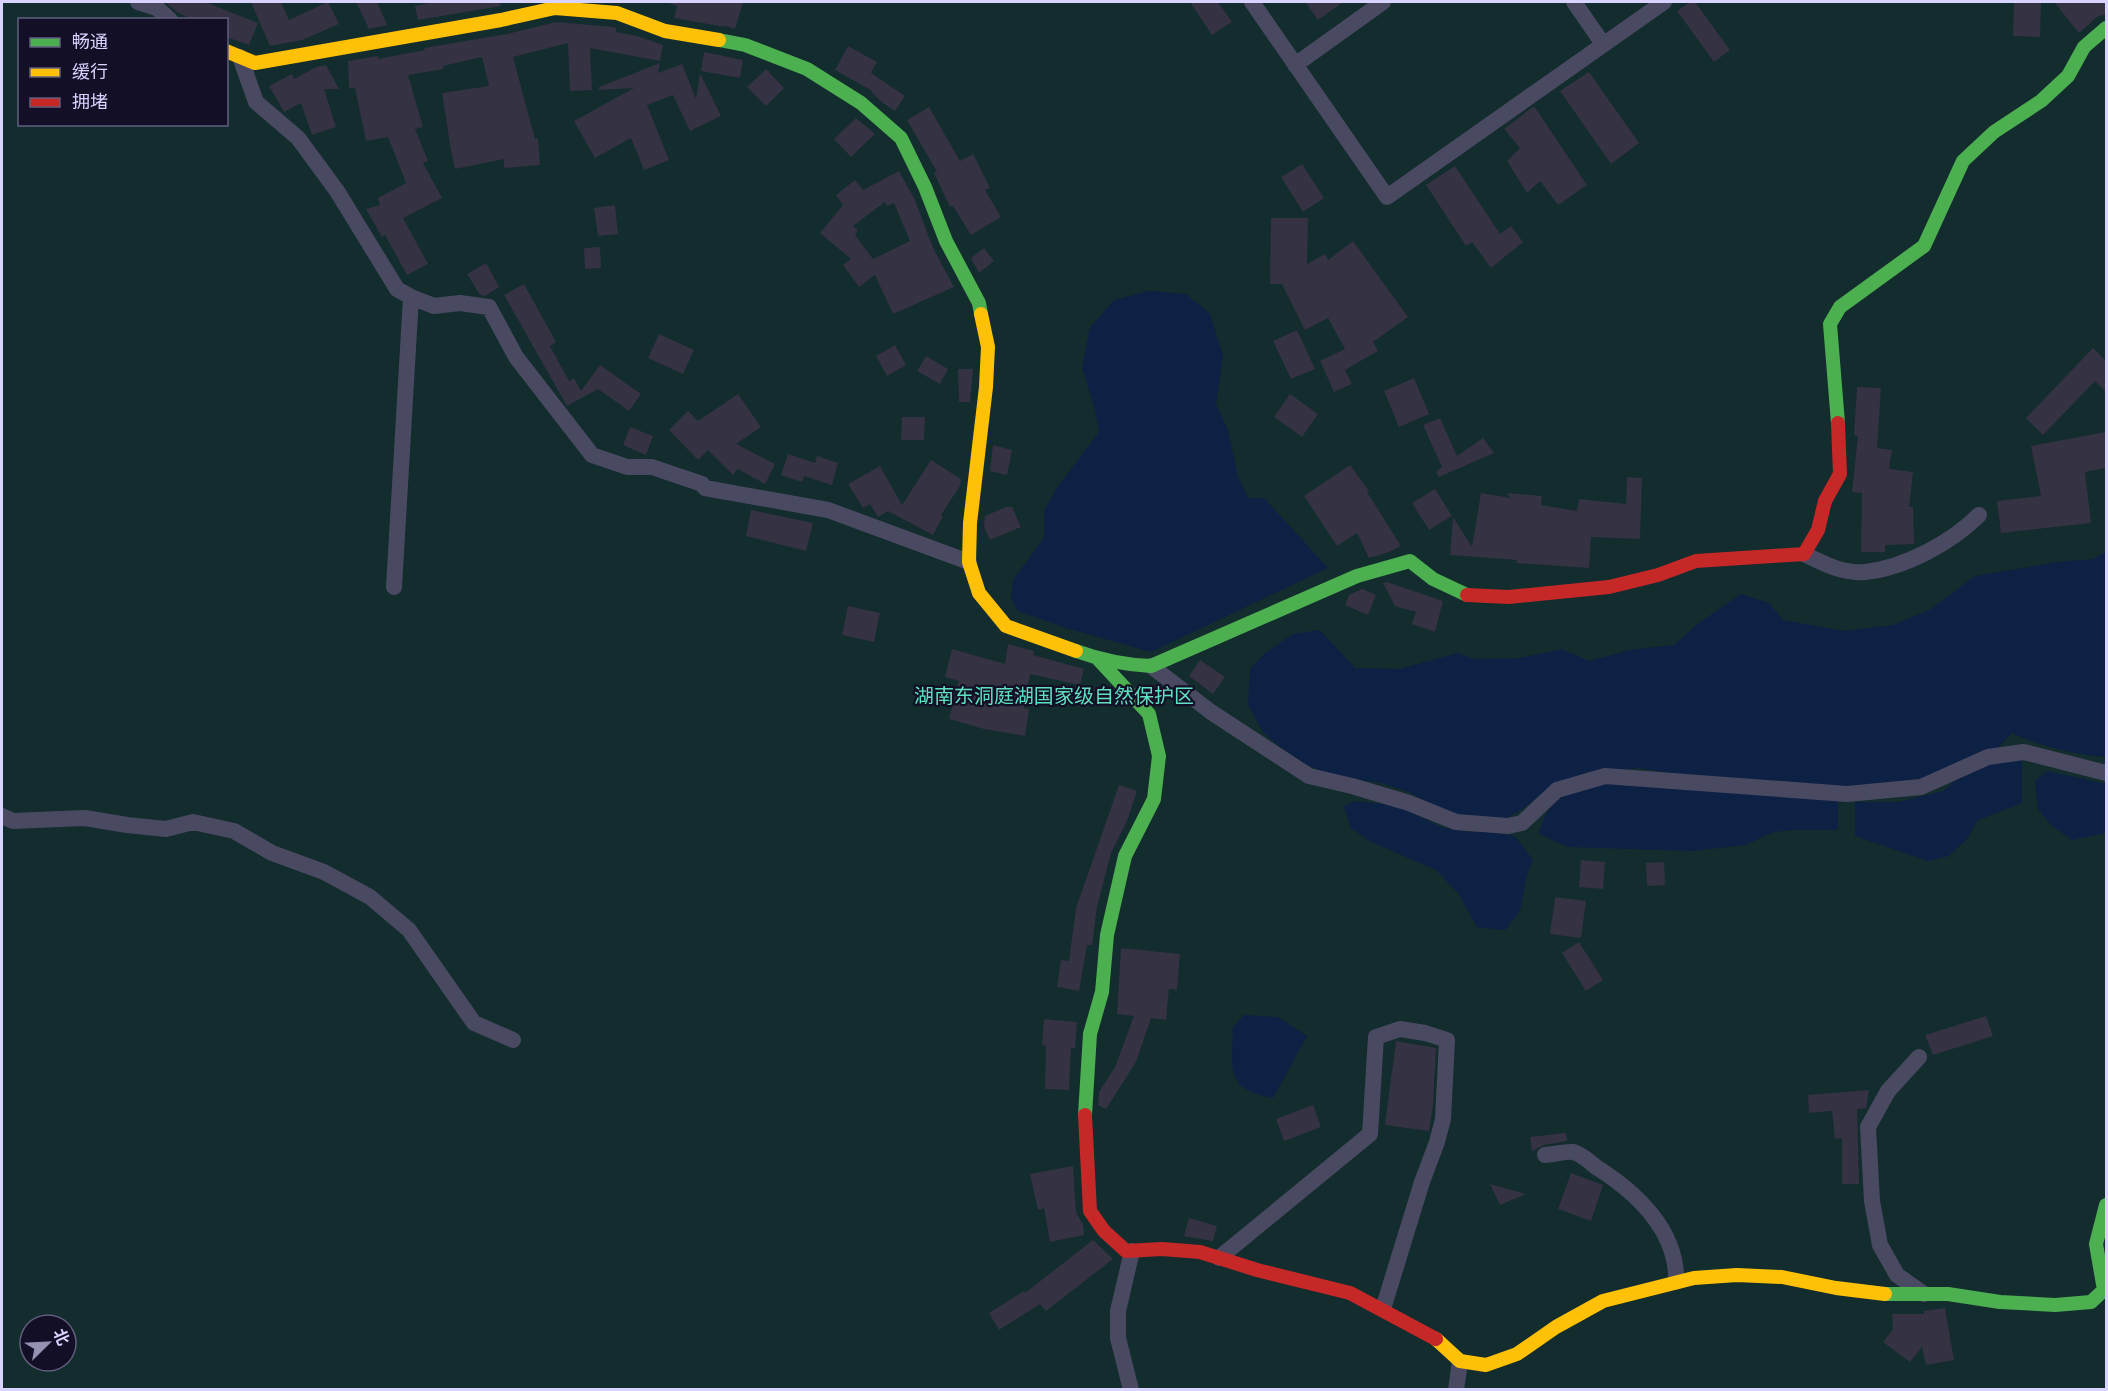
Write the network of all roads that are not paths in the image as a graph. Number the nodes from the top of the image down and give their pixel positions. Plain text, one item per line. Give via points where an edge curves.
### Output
1 (1252, 2) edge
2 (1383, 2) edge
3 (1574, 2) edge
4 (1664, 2) edge
5 (146, 3) edge
6 (168, 18) edge
7 (2106, 28) edge
8 (1603, 44) junction
9 (233, 54) edge
10 (1295, 65) junction
11 (411, 297) junction
12 (1979, 515) dead end
13 (1804, 554) junction
14 (969, 562) junction
15 (394, 587) dead end
16 (1098, 659) junction
17 (1151, 666) junction
18 (2106, 774) edge
19 (2, 816) edge
20 (513, 1040) dead end
21 (1918, 1057) dead end
22 (1545, 1155) dead end
23 (2106, 1205) edge
24 (1132, 1251) junction
25 (1219, 1258) junction
26 (1676, 1282) junction
27 (1924, 1294) junction
28 (1383, 1309) junction
29 (1460, 1361) junction
30 (1131, 1389) edge
31 (1456, 1389) edge

1 - 10 street
2 - 10 street
3 - 8 street
4 - 8 street
5 - 6 street
7 - 13 street via 2084,47 2068,76 2041,101 1994,132 1963,161 1924,246 1840,308 1830,324 1840,474
8 - 10 street via 1388,197
9 - 11 street via 256,102 298,138 338,191 397,289
9 - 14 street via 255,63 555,8 617,14 665,31 745,45 807,69 861,103 901,138 946,242 979,303 988,346
11 - 14 street via 434,306 460,303 489,307 516,357 592,455 627,467 652,467 705,488 828,510
11 - 15 street
12 - 13 street via 1965,529 1908,562 1863,572 1830,567
13 - 17 street via 1696,561 1609,587 1508,597 1469,596 1433,579 1410,561 1357,576
14 - 16 street via 979,593 1006,626
16 - 17 street
16 - 24 street via 1149,714 1159,756 1154,799 1125,856 1107,935 1102,992 1090,1034 1084,1106 1090,1211 1104,1231 1126,1251
17 - 18 street via 1211,712 1309,776 1390,797 1456,822 1508,826 1522,823 1557,790 1605,776 1847,794 1922,787 1988,757 2024,752
19 - 20 street via 13,821 85,818 166,829 193,822 234,831 370,897 409,930 474,1023
21 - 27 street via 1888,1091 1868,1127 1872,1201 1880,1245 1897,1275
22 - 26 street via 1574,1152 1624,1185 1652,1213 1669,1244 1677,1266
23 - 27 street via 2096,1244 2104,1290 2091,1302 2055,1305
24 - 25 street via 1200,1252
24 - 30 street via 1118,1311 1118,1338
25 - 28 street via 1350,1293
25 - 28 street via 1370,1134 1376,1037 1400,1029 1425,1033 1447,1040 1443,1119
26 - 27 street via 1737,1275 1782,1277 1884,1294
26 - 29 street via 1603,1301 1517,1354 1486,1365
28 - 29 street via 1434,1337
29 - 31 street

